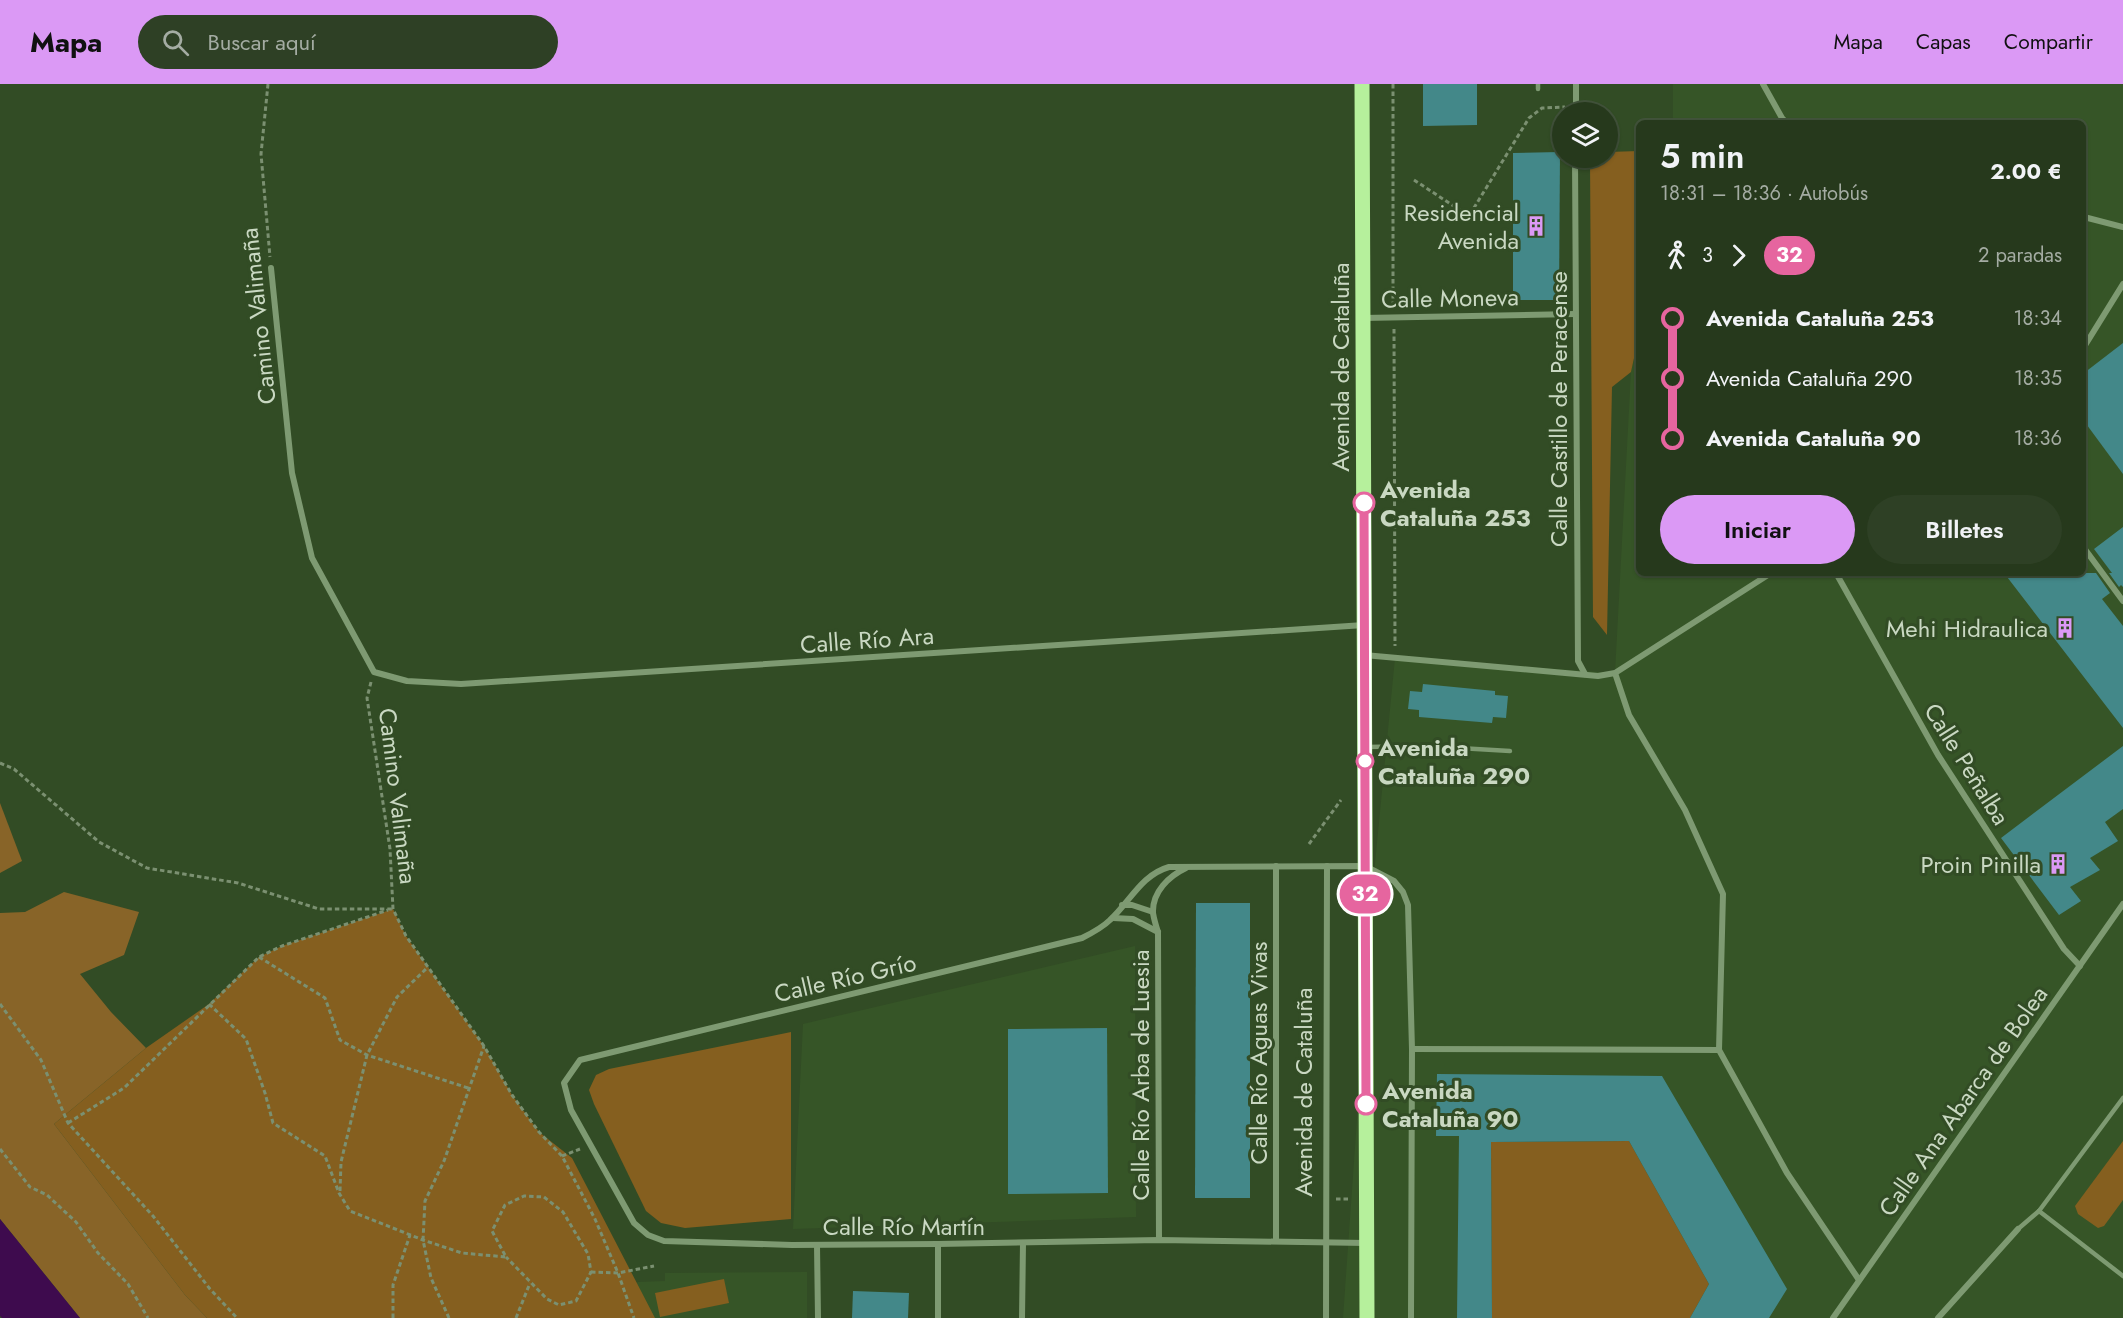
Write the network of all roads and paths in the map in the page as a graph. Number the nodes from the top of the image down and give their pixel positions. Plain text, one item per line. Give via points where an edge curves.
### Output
1 (268, 84) edge
2 (1362, 84) edge
3 (1393, 84) edge
4 (1576, 84) edge
5 (1763, 84) edge
6 (1576, 102) edge
7 (1552, 108) edge
8 (1784, 120) edge
9 (1575, 168) edge
10 (1414, 180) dead end
11 (2086, 218) edge
12 (2123, 227) edge
13 (271, 268) joint
14 (2123, 284) edge
15 (1393, 302) dead end
16 (1575, 314) junction
17 (1362, 318) junction
18 (1394, 330) dead end
19 (2086, 344) edge
20 (2086, 551) edge
21 (1766, 576) edge
22 (1838, 576) edge
23 (2123, 601) edge
24 (1364, 625) junction
25 (1364, 655) junction
26 (1395, 658) junction
27 (1578, 661) junction
28 (374, 672) junction
29 (1570, 673) junction
30 (1586, 674) junction
31 (1615, 674) junction
32 (1365, 747) junction
33 (1510, 751) dead end
34 (0, 763) edge
35 (1341, 800) dead end
36 (1310, 844) dead end
37 (1276, 866) junction
38 (1327, 866) junction
39 (1365, 866) junction
40 (1189, 867) junction
41 (2123, 904) edge
42 (1122, 905) junction
43 (393, 909) junction
44 (1153, 912) junction
45 (1113, 918) junction
46 (1158, 932) junction
47 (259, 957) junction
48 (2080, 966) junction
49 (428, 967) junction
50 (0, 1004) edge
51 (209, 1004) junction
52 (484, 1046) junction
53 (1412, 1049) junction
54 (1719, 1050) junction
55 (367, 1055) junction
56 (580, 1060) joint
57 (468, 1088) junction
58 (2123, 1098) edge
59 (68, 1123) junction
60 (590, 1145) junction
61 (0, 1149) edge
62 (562, 1155) junction
63 (339, 1193) junction
64 (1335, 1199) dead end
65 (1349, 1199) dead end
66 (2039, 1211) junction
67 (2018, 1229) joint
68 (410, 1235) junction
69 (423, 1240) junction
70 (1159, 1240) junction
71 (1276, 1241) junction
72 (1325, 1242) junction
73 (1366, 1242) junction
74 (1023, 1243) junction
75 (938, 1244) junction
76 (817, 1245) junction
77 (506, 1257) junction
78 (654, 1266) dead end
79 (591, 1272) junction
80 (618, 1273) junction
81 (2123, 1276) edge
82 (1859, 1280) junction
83 (530, 1283) junction
84 (148, 1318) edge
85 (237, 1318) edge
86 (393, 1318) edge
87 (449, 1318) edge
88 (516, 1318) edge
89 (634, 1318) edge
90 (818, 1318) edge
91 (938, 1318) edge
92 (1022, 1318) edge
93 (1326, 1318) edge
94 (1367, 1318) edge
95 (1411, 1318) edge
96 (1833, 1318) edge
97 (1938, 1318) edge

1 - 13 path, Camino Valimaña via 261,154
2 - 17 main road, Avenida de Cataluña
3 - 15 path
4 - 6 street
5 - 8 street
7 - 10 path via 1542,108 1529,118 1469,216
9 - 16 street, Calle Castillo de Peracense
11 - 12 street
13 - 28 street, Camino Valimaña via 292,473 312,558
14 - 19 street
16 - 17 street, Calle Moneva
16 - 27 street, Calle Castillo de Peracense
17 - 24 main road, Avenida de Cataluña
18 - 26 path
20 - 23 street
21 - 31 street
22 - 48 street, Calle Peñalba via 1938,754 2064,949
24 - 25 main road, Avenida de Cataluña
24 - 28 street, Calle Río Ara via 461,684 408,681
25 - 26 street
25 - 32 main road, Avenida de Cataluña
26 - 29 street
27 - 29 street
27 - 30 street
28 - 43 path, Camino Valimaña via 367,698 390,849
29 - 30 street
30 - 31 street
31 - 54 street via 1629,715 1685,810 1723,894
32 - 33 lane
32 - 39 main road, Avenida de Cataluña
34 - 43 path via 14,769 99,842 147,868 238,883 320,909
35 - 36 path
37 - 38 street, Calle Río Grío
37 - 40 street, Calle Río Grío
37 - 71 street, Calle Río Aguas Vivas
38 - 39 street, Calle Río Grío
38 - 72 street, Avenida de Cataluña
39 - 53 street via 1394,881 1408,905
39 - 73 main road, Avenida de Cataluña
40 - 42 street, Calle Río Grío via 1162,869
40 - 44 street via 1163,885
41 - 48 street, Calle Ana Abarca de Bolea
42 - 44 street
42 - 45 street, Calle Río Grío
43 - 47 path
43 - 49 path, Camino Valimaña
44 - 46 street, Calle Río Arba de Luesia
45 - 46 street via 1133,919
45 - 56 street, Calle Río Grío via 1071,942
46 - 70 street, Calle Río Arba de Luesia
47 - 51 path
47 - 55 path via 325,998 340,1040
48 - 82 street, Calle Ana Abarca de Bolea
49 - 52 path, Camino Valimaña
49 - 55 path via 397,997
50 - 59 path via 40,1060
51 - 59 path via 124,1088
51 - 63 path via 246,1039 273,1123 325,1156
52 - 57 path
52 - 62 path, Camino Valimaña via 512,1095
53 - 54 street
53 - 95 street
54 - 82 street via 1787,1173
55 - 57 path
55 - 63 path via 341,1162
56 - 60 street, Calle Río Martín via 564,1083 571,1110
57 - 69 path via 444,1161 425,1201
58 - 66 lane
59 - 85 path via 153,1216
60 - 62 path
60 - 76 street, Calle Río Martín via 634,1223 656,1239
61 - 84 path via 30,1187 47,1195 76,1222 98,1253 128,1284
62 - 80 path, Camino Valimaña
63 - 68 path via 350,1211
64 - 65 path
66 - 67 lane
66 - 81 lane
67 - 97 street
68 - 69 path
68 - 86 path via 393,1285
69 - 77 path via 462,1253
69 - 87 path via 431,1278
70 - 71 street, Calle Río Martín
70 - 74 street, Calle Río Martín
71 - 72 street, Calle Río Martín
72 - 73 street, Calle Río Martín
72 - 93 street, Avenida de Cataluña
73 - 94 main road, Avenida de Cataluña
74 - 75 street, Calle Río Martín
74 - 92 street
75 - 76 street, Calle Río Martín
75 - 91 street
76 - 90 street
77 - 79 path via 492,1231 505,1205 524,1196 544,1197 563,1212 588,1254
77 - 83 path
78 - 80 path
79 - 80 path
79 - 83 path via 576,1301 559,1305
80 - 89 path, Camino Valimaña
82 - 96 street, Calle Ana Abarca de Bolea
83 - 88 path

